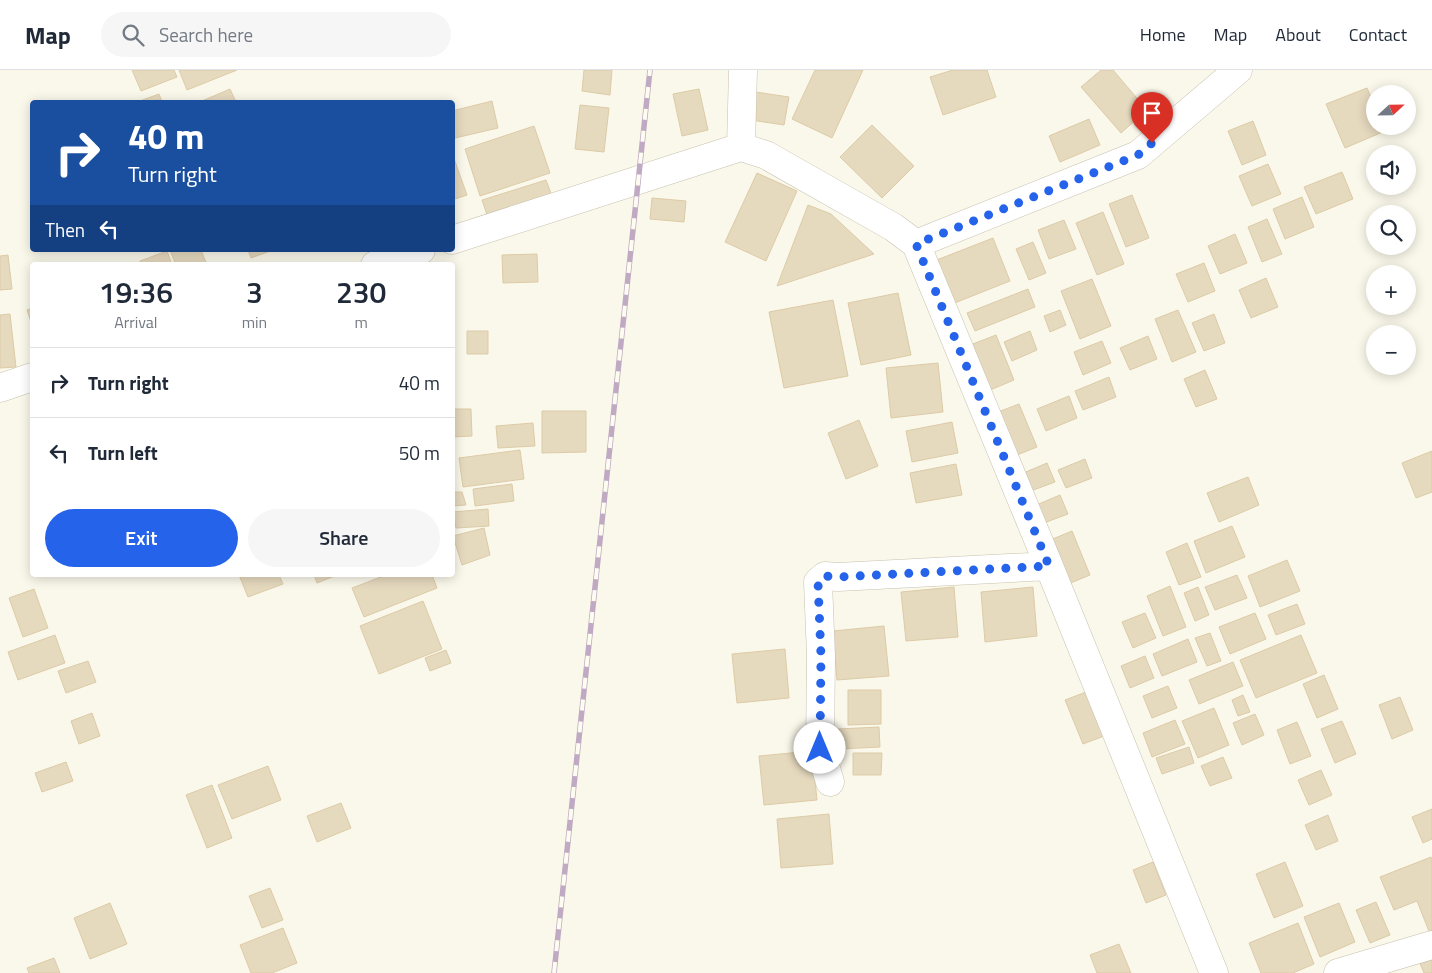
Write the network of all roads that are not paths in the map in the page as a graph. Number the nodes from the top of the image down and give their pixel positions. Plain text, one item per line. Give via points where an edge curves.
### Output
1 (743, 70) edge
2 (1238, 70) edge
3 (741, 147) junction
4 (455, 239) edge
5 (916, 244) junction
6 (415, 252) edge
7 (384, 262) edge
8 (30, 378) edge
9 (0, 388) edge
10 (1049, 566) junction
11 (830, 782) dead end
12 (1432, 945) edge
13 (1214, 973) edge
14 (1338, 973) edge

1 - 3 street
2 - 5 street via 1138,155
3 - 4 street
3 - 5 street via 766,155 893,227
5 - 10 street
6 - 7 street
8 - 9 street
10 - 11 street via 825,576 818,582 820,748
10 - 13 street
12 - 14 street

